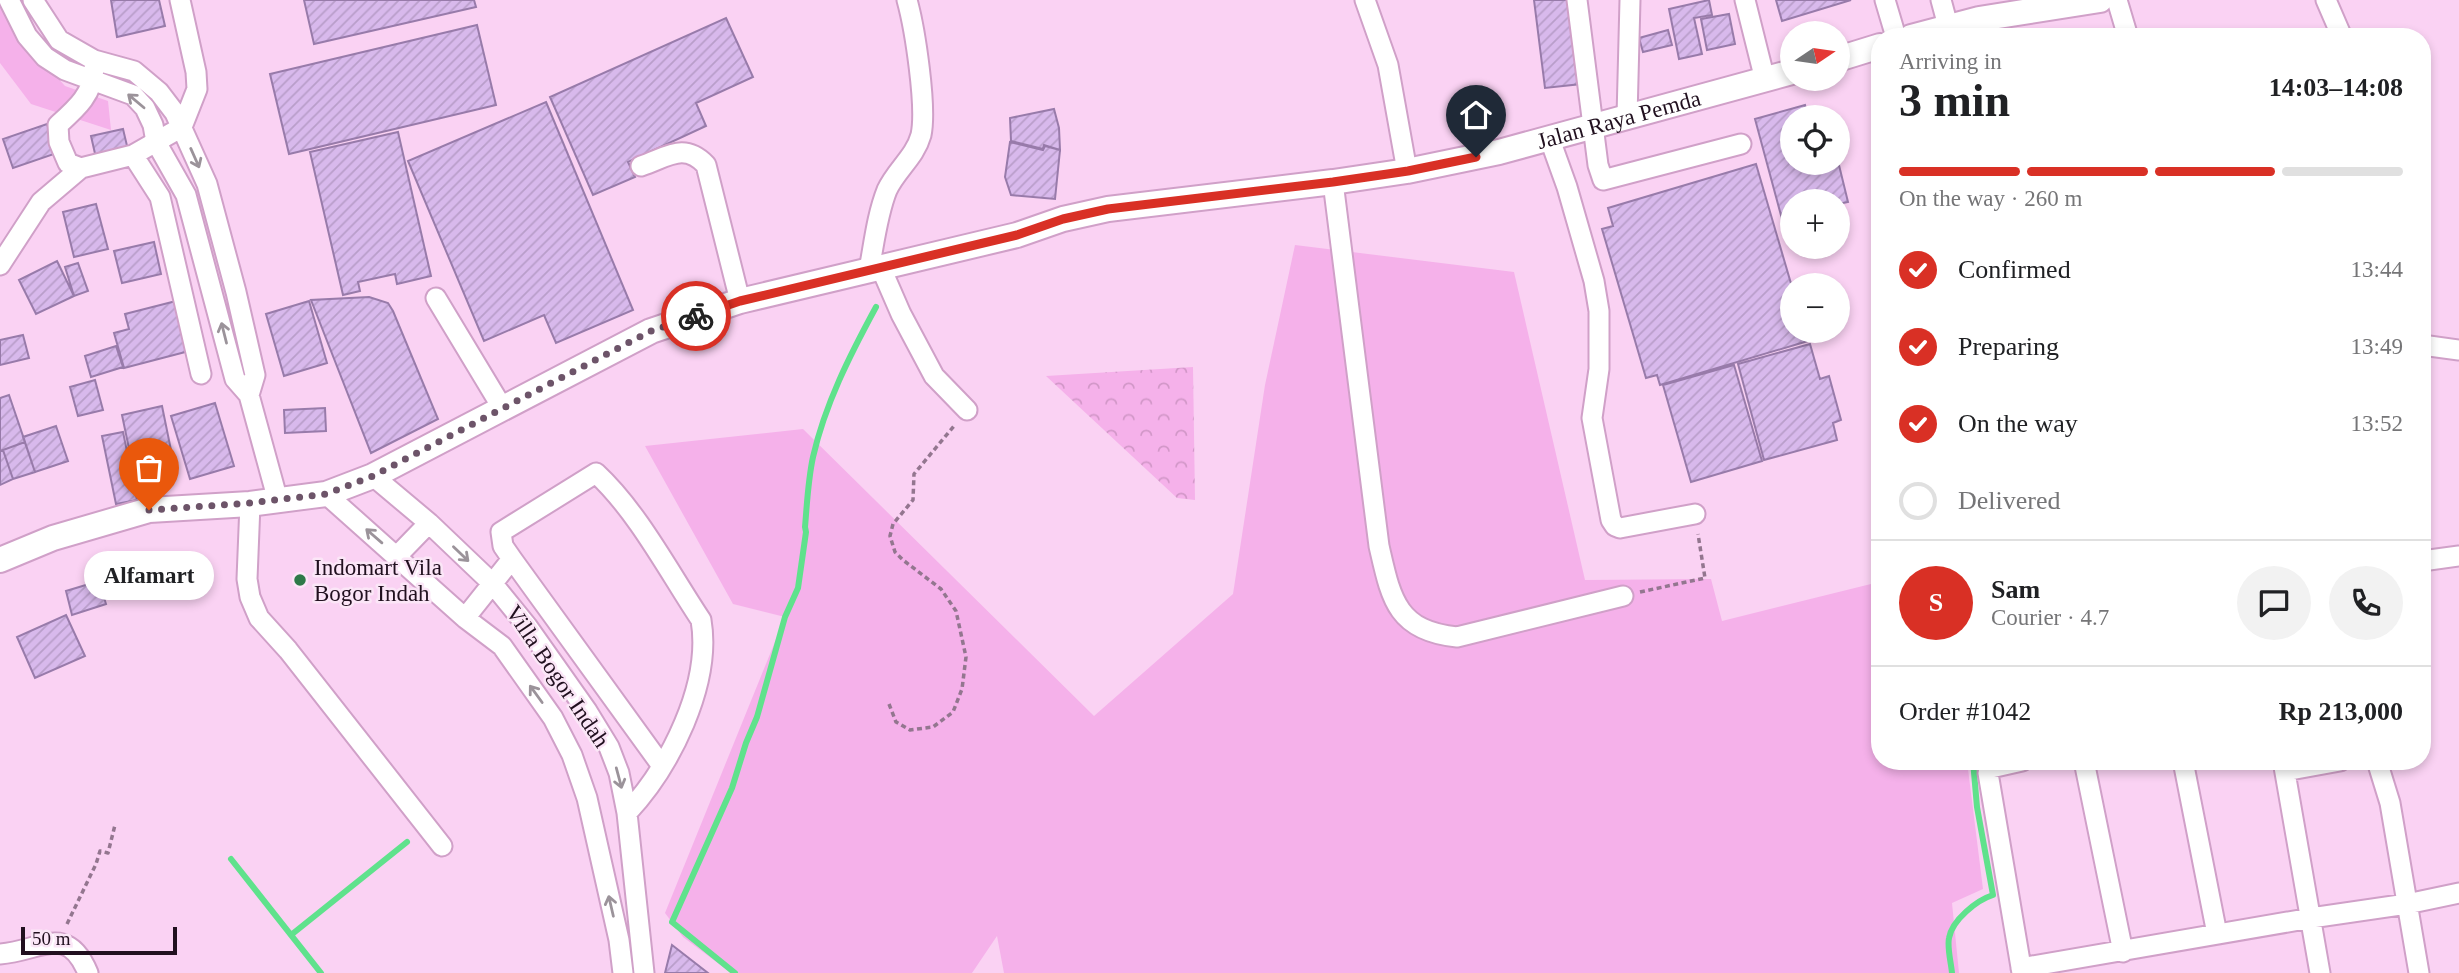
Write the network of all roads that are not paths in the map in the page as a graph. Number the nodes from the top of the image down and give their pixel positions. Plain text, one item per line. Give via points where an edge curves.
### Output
1 (9, 0) edge
2 (33, 0) edge
3 (180, 0) edge
4 (907, 0) edge
5 (1366, 0) edge
6 (1577, 0) edge
7 (1630, 0) edge
8 (1745, 0) edge
9 (1885, 0) edge
10 (1941, 0) edge
11 (2100, 0) edge
12 (2118, 0) edge
13 (2326, 0) edge
14 (1948, 26) junction
15 (1893, 28) edge
16 (1941, 28) edge
17 (1981, 28) edge
18 (2126, 28) edge
19 (2338, 28) edge
20 (1871, 49) edge
21 (1850, 55) edge
22 (94, 60) junction
23 (1780, 76) edge
24 (93, 80) junction
25 (1765, 80) junction
26 (1627, 117) junction
27 (1594, 125) junction
28 (182, 127) junction
29 (1549, 137) junction
30 (156, 142) junction
31 (1741, 144) dead end
32 (133, 155) junction
33 (641, 166) dead end
34 (81, 168) junction
35 (1408, 171) junction
36 (1333, 182) junction
37 (0, 265) edge
38 (875, 269) junction
39 (436, 298) dead end
40 (740, 301) junction
41 (2431, 346) edge
42 (2459, 350) edge
43 (201, 373) dead end
44 (249, 395) junction
45 (503, 410) junction
46 (967, 410) road end
47 (373, 476) junction
48 (326, 494) junction
49 (278, 501) junction
50 (250, 503) junction
51 (1695, 514) road end
52 (429, 523) junction
53 (397, 556) junction
54 (2459, 556) edge
55 (512, 559) junction
56 (0, 560) edge
57 (2431, 560) edge
58 (493, 584) junction
59 (1623, 596) road end
60 (464, 618) junction
61 (662, 766) junction
62 (1990, 770) edge
63 (2086, 770) edge
64 (2185, 770) edge
65 (2285, 770) edge
66 (2380, 770) edge
67 (627, 813) junction
68 (442, 846) dead end
69 (2459, 893) edge
70 (2407, 904) junction
71 (2312, 918) junction
72 (2217, 934) junction
73 (640, 936) junction
74 (619, 940) junction
75 (2123, 951) junction
76 (0, 954) edge
77 (2021, 970) edge
78 (88, 973) edge
79 (623, 973) edge
80 (644, 973) edge
81 (2320, 973) edge
82 (2419, 973) edge

1 - 24 street via 27,37 45,57
2 - 22 street via 59,40
3 - 28 street via 197,89
4 - 38 street via 922,93 922,132 916,149 888,188 876,234
5 - 35 street via 1388,65
6 - 27 street
7 - 26 street
8 - 25 street
9 - 15 street
10 - 14 street
11 - 17 main road
12 - 18 street
13 - 19 street
14 - 16 main road
14 - 17 main road
20 - 21 main road
22 - 24 street
22 - 28 street via 134,71 159,92
23 - 25 main road, Jalan Raya Pemda
30 -> 24 street via 145,108 133,95
24 - 34 street via 83,102 58,125 68,163
25 - 26 main road, Jalan Raya Pemda
26 - 27 main road, Jalan Raya Pemda
27 - 29 main road, Jalan Raya Pemda
27 - 31 street via 1598,165 1606,180
28 - 30 street
28 -> 44 street via 207,184 236,292 255,375
29 - 35 main road, Jalan Raya Pemda
29 - 51 street via 1600,310 1592,418 1611,520 1620,528
30 - 32 street
44 -> 30 street via 235,379 186,195
32 - 34 street
32 - 43 street via 160,197
33 - 40 street via 685,151 706,165
34 - 37 street via 41,202
35 - 36 main road, Jalan Raya Pemda
36 - 38 main road, Jalan Raya Pemda via 1108,209
36 - 59 street via 1379,546 1389,591 1398,608 1413,624 1457,637
38 - 40 main road, Jalan Raya Pemda
38 - 46 street via 934,376
39 - 45 street
40 - 45 main road, Jalan Raya Pemda via 651,331
41 - 42 street
44 - 49 street
45 - 47 main road, Jalan Raya Pemda
47 - 48 main road, Jalan Raya Pemda
47 - 52 street, Villa Bogor Indah
48 - 49 main road, Jalan Raya Pemda
53 -> 48 street, Villa Bogor Indah
49 - 50 main road, Jalan Raya Pemda
50 - 56 main road, Jalan Raya Pemda via 149,510 54,538
50 - 68 street via 247,579 259,618
52 - 53 street
52 -> 58 street, Villa Bogor Indah
53 - 60 street, Villa Bogor Indah
54 - 57 street
55 - 58 street
55 - 61 street
55 - 61 street via 501,532 596,473 632,515 701,620 704,639 699,677 680,732
58 - 60 street
58 -> 67 street, Villa Bogor Indah via 609,747
74 -> 60 street, Villa Bogor Indah via 587,797 572,755 553,718 502,646
61 - 67 street
62 - 77 street
63 - 75 street
64 - 72 street
65 - 71 street
66 - 70 street
67 - 73 street, Villa Bogor Indah
69 - 70 street
70 - 71 street
70 - 82 street
71 - 72 street
71 - 81 street
72 - 75 street
73 - 74 street
73 - 80 street, Villa Bogor Indah
74 - 79 street, Villa Bogor Indah
75 - 77 street
76 - 78 street via 58,942 69,944

